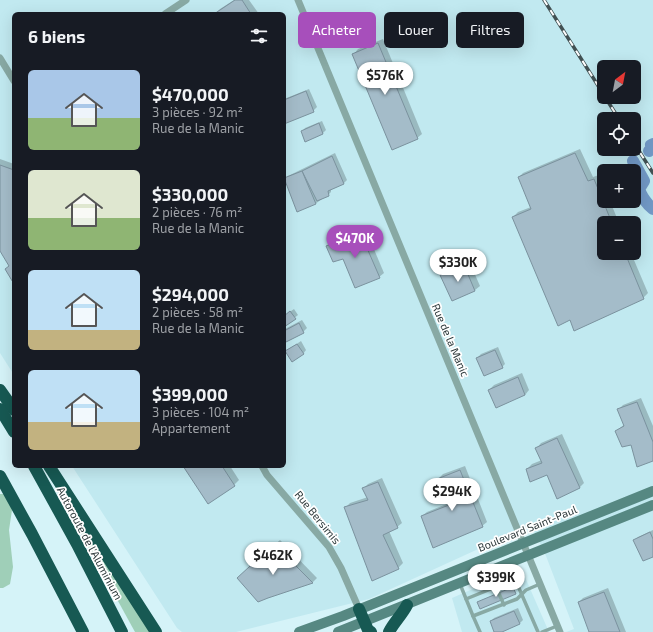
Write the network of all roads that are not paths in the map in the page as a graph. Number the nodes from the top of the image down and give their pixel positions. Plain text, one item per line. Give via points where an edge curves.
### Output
1 (186, 0) edge
2 (298, 0) edge
3 (169, 12) edge
4 (0, 58) edge
5 (12, 78) edge
6 (0, 390) edge
7 (12, 407) edge
8 (0, 409) edge
9 (12, 429) edge
10 (35, 468) edge
11 (50, 468) edge
12 (263, 468) edge
13 (0, 476) edge
14 (653, 491) edge
15 (653, 505) edge
16 (523, 543) junction
17 (528, 556) junction
18 (460, 583) junction
19 (540, 584) junction
20 (496, 587) junction
21 (522, 594) junction
22 (466, 598) junction
23 (406, 605) junction
24 (504, 605) junction
25 (358, 609) junction
26 (474, 616) junction
27 (367, 629) edge
28 (558, 629) edge
29 (84, 632) edge
30 (122, 632) edge
31 (156, 632) edge
32 (299, 632) edge
33 (338, 632) edge
34 (389, 632) edge
35 (480, 632) edge
36 (538, 632) edge
37 (542, 632) edge

1 - 3 street
2 - 16 street, Rue de la Manic
4 - 5 street
6 - 7 highway
8 - 9 highway
10 - 30 highway, Autoroute de l'Aluminium
11 - 31 highway
12 - 25 street, Rue Bersimis via 332,551
13 - 29 highway
14 - 16 main road, Boulevard Saint-Paul
15 - 17 main road
16 - 17 street, Rue de la Manic
16 - 25 main road, Boulevard Saint-Paul
17 - 18 main road
17 - 19 street, Rue de la Manic
18 - 22 lane
18 - 23 main road
19 - 21 lane
19 - 28 street, Rue de la Manic
20 - 21 lane via 515,579
20 - 22 lane
20 - 24 lane
21 - 24 lane
21 - 36 lane
22 - 26 lane
23 - 27 main road
23 - 34 highway
24 - 26 lane
25 - 27 highway
25 - 32 main road, Boulevard Saint-Paul
26 - 35 lane
27 - 33 main road
28 - 37 lane

